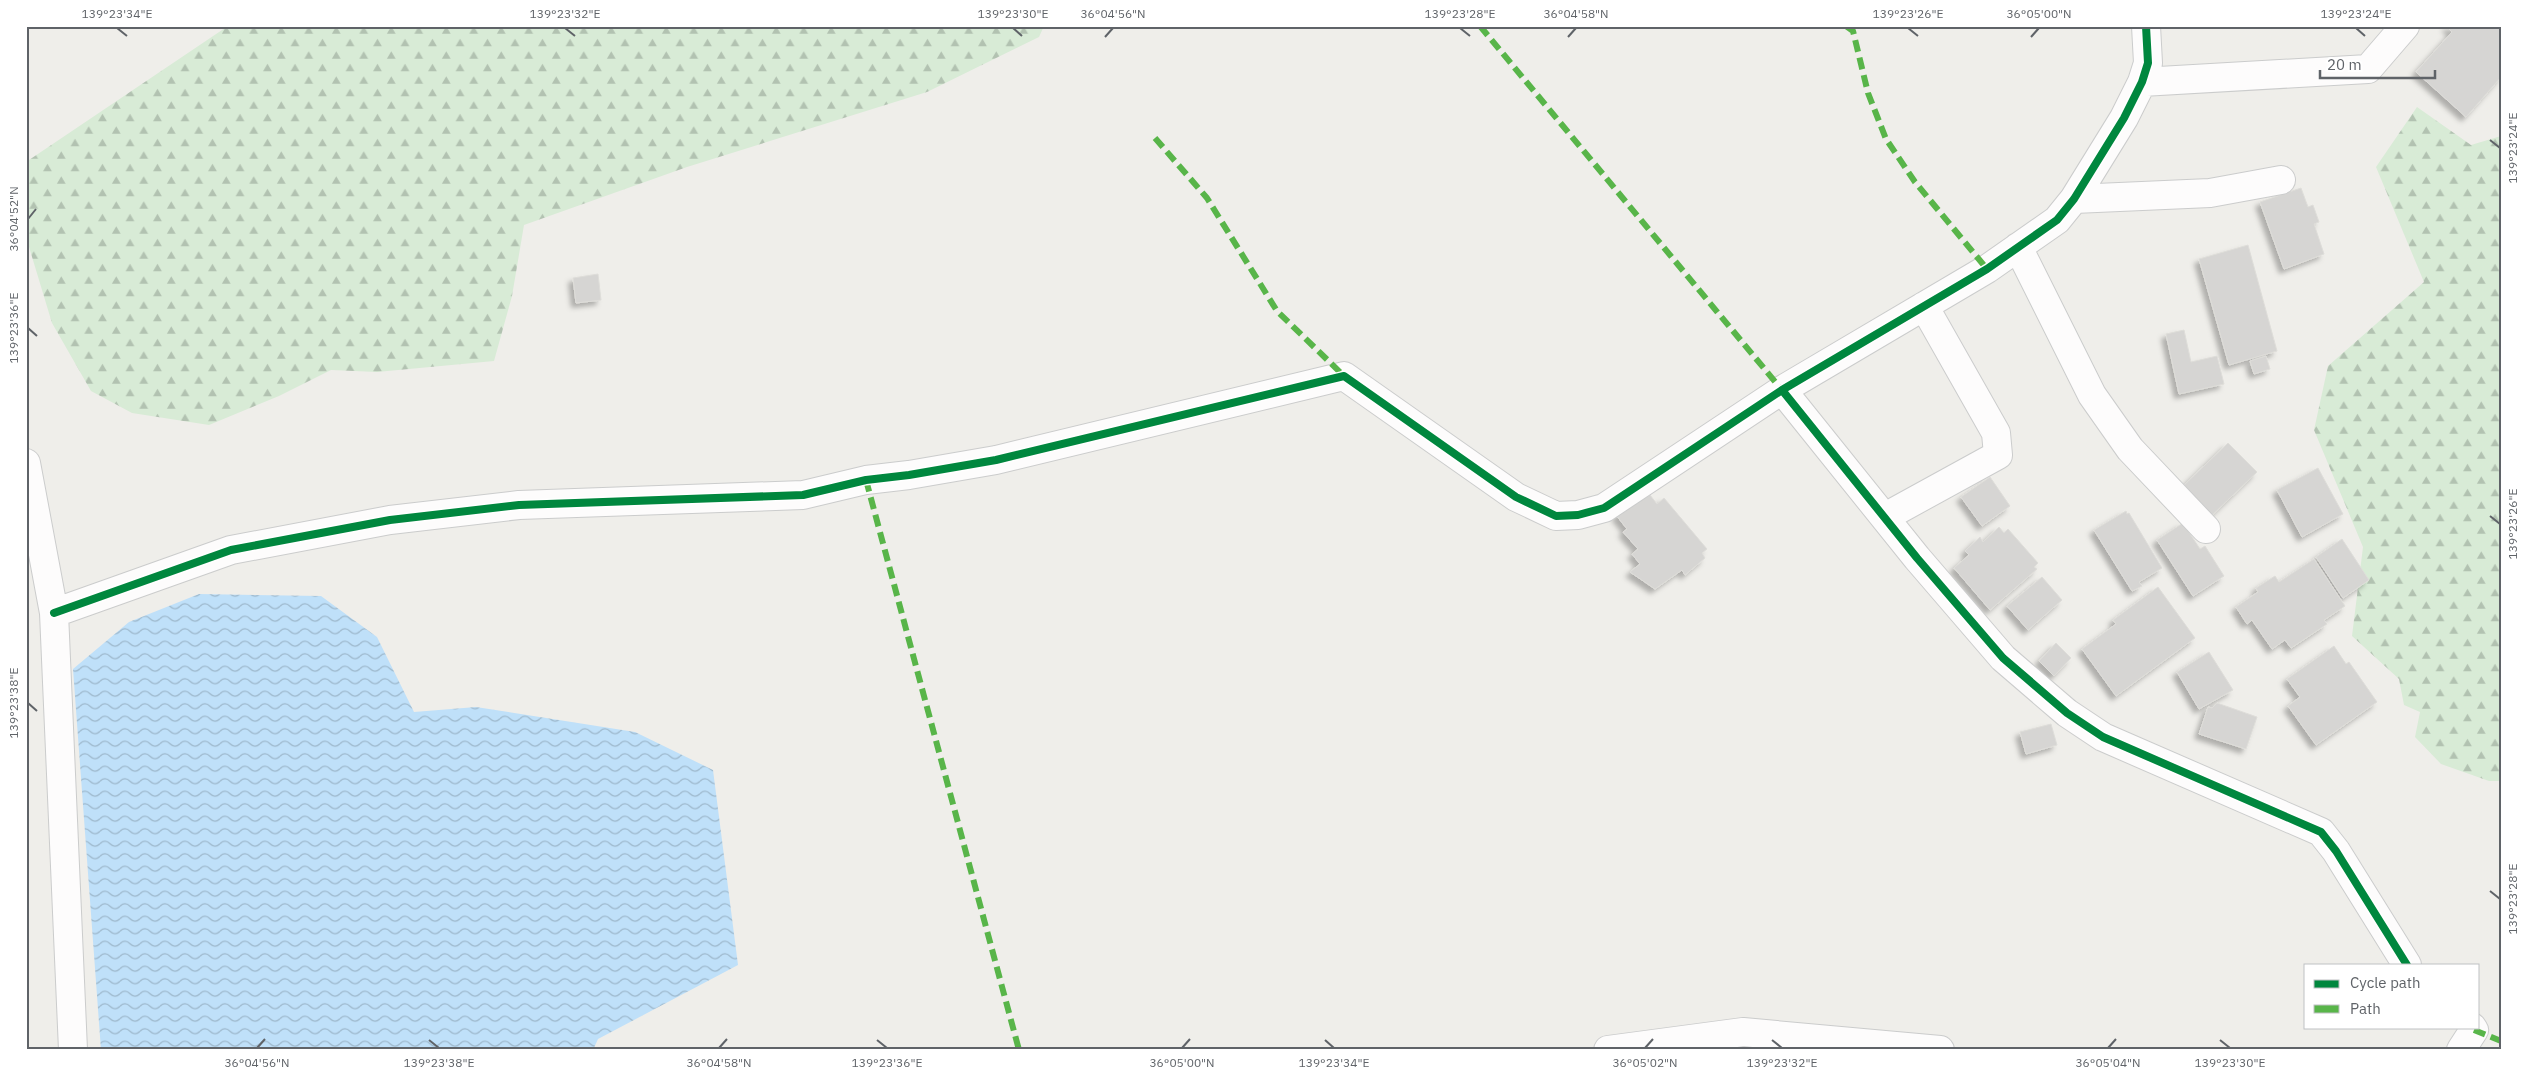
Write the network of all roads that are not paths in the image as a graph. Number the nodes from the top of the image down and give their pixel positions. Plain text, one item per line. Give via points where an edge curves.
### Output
1 (2146, 26) edge
2 (2405, 26) edge
3 (2142, 82) junction
4 (2281, 180) dead end
5 (2074, 199) junction
6 (2018, 247) junction
7 (1924, 306) junction
8 (1782, 390) junction
9 (26, 463) edge
10 (1885, 517) junction
11 (2206, 529) dead end
12 (54, 613) junction
13 (2406, 964) edge
14 (2473, 1028) edge
15 (73, 1050) edge
16 (1608, 1050) edge
17 (1940, 1050) edge
18 (2461, 1050) edge

1 - 3 street via 2148,63
2 - 3 street via 2368,69
3 - 5 street via 2124,118
4 - 5 street via 2210,193
5 - 6 street via 2057,220
6 - 7 street
6 - 11 street via 2092,395 2130,449
7 - 8 street
7 - 10 street via 1996,433 1998,455
8 - 10 street
8 - 12 street via 1604,508 1578,515 1556,516 1516,496 1344,376 996,460 866,480 803,495 519,505 380,522 231,550
9 - 12 street
10 - 13 street via 2003,658 2067,714 2103,737 2321,832
12 - 15 street
14 - 18 street
16 - 17 street via 1743,1032

